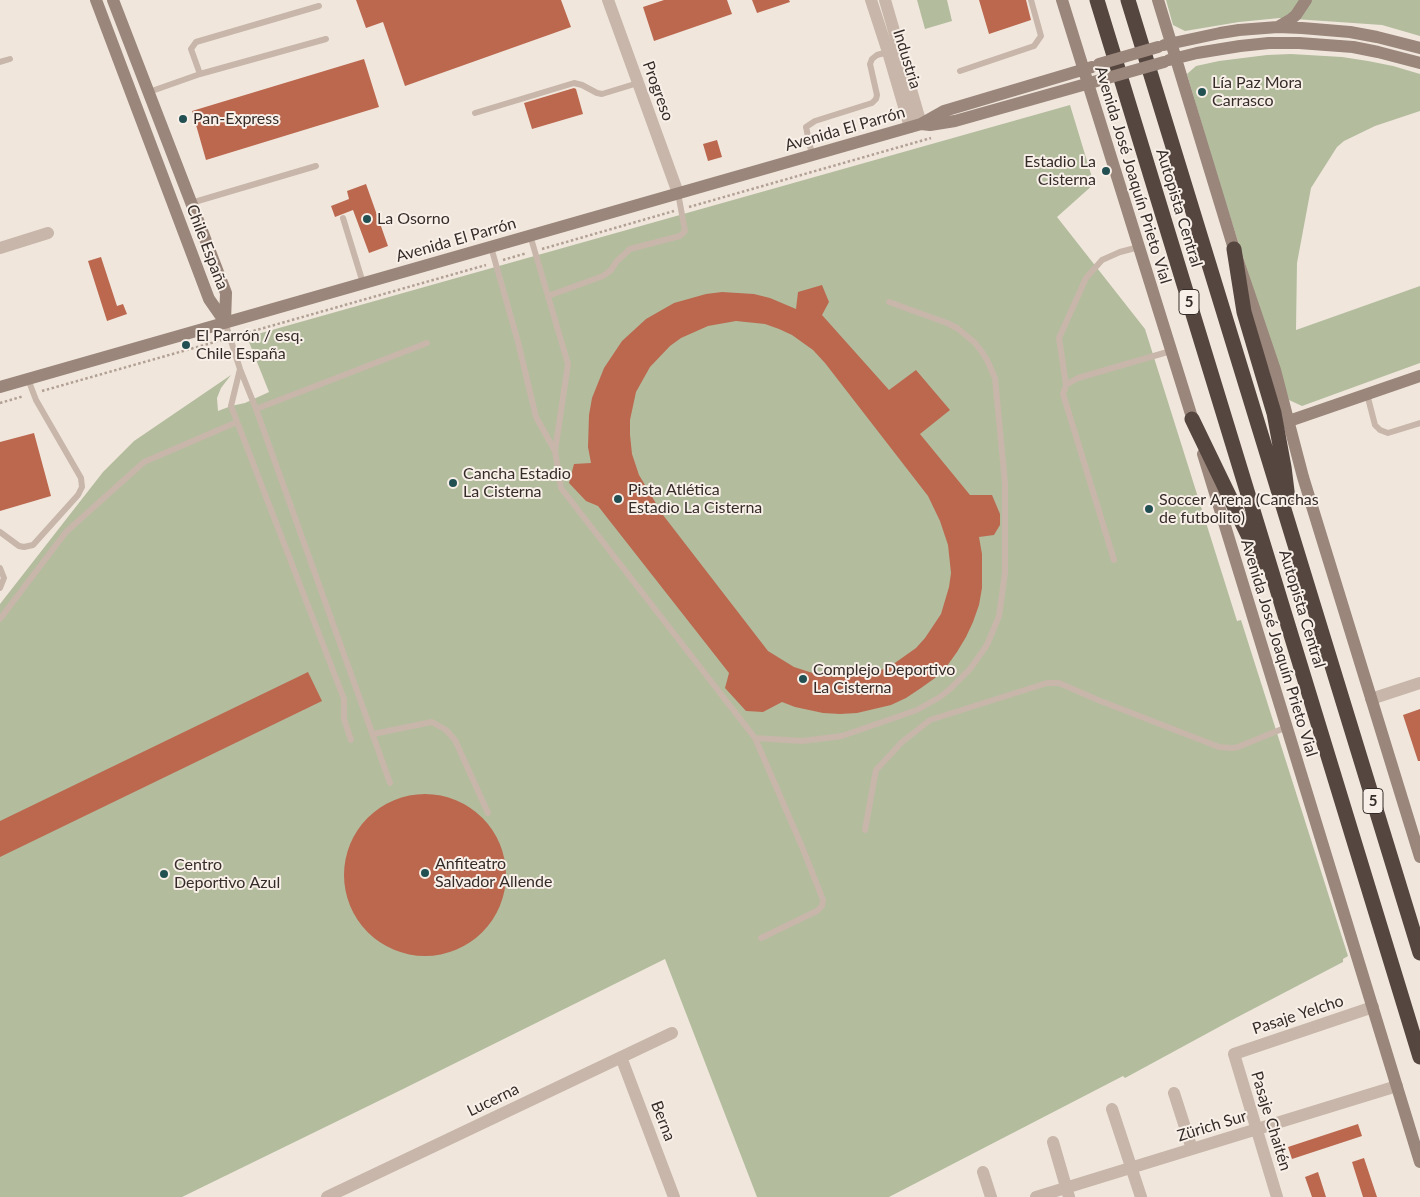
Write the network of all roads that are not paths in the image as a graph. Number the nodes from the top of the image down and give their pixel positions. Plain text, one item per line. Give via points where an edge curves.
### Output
1 (96, 0) edge
2 (113, 0) edge
3 (608, 0) edge
4 (871, 0) edge
5 (885, 0) edge
6 (1031, 0) edge
7 (1062, 0) edge
8 (1097, 0) edge
9 (1128, 0) edge
10 (1158, 0) edge
11 (1306, 0) edge
12 (319, 6) dead end
13 (1278, 27) junction
14 (326, 39) dead end
15 (1171, 43) junction
16 (1420, 48) edge
17 (888, 52) junction
18 (10, 59) dead end
19 (1170, 60) junction
20 (0, 62) edge
21 (1420, 63) edge
22 (1084, 69) junction
23 (960, 71) dead end
24 (200, 74) junction
25 (638, 83) junction
26 (1088, 83) junction
27 (148, 92) junction
28 (475, 113) dead end
29 (916, 126) junction
30 (812, 155) junction
31 (316, 166) dead end
32 (678, 193) junction
33 (191, 203) junction
34 (343, 218) dead end
35 (48, 233) dead end
36 (530, 235) junction
37 (491, 247) junction
38 (1139, 247) junction
39 (0, 248) edge
40 (1234, 249) junction
41 (363, 283) junction
42 (548, 296) junction
43 (889, 302) dead end
44 (225, 322) junction
45 (427, 343) dead end
46 (1171, 351) junction
47 (240, 369) junction
48 (1420, 376) edge
49 (28, 379) junction
50 (1066, 385) junction
51 (0, 387) edge
52 (1367, 394) junction
53 (256, 409) junction
54 (1192, 419) junction
55 (1289, 421) junction
56 (237, 422) junction
57 (1420, 424) edge
58 (555, 451) junction
59 (0, 532) edge
60 (1293, 538) junction
61 (1114, 560) dead end
62 (0, 568) edge
63 (0, 588) edge
64 (1282, 604) junction
65 (0, 619) edge
66 (1420, 683) edge
67 (1371, 699) junction
68 (1287, 727) junction
69 (373, 734) junction
70 (755, 738) junction
71 (351, 740) dead end
72 (390, 783) dead end
73 (488, 812) dead end
74 (865, 830) dead end
75 (1420, 857) edge
76 (761, 938) dead end
77 (1420, 953) edge
78 (1373, 1008) junction
79 (672, 1032) dead end
80 (1234, 1054) joint
81 (621, 1057) junction
82 (1420, 1057) edge
83 (1397, 1086) junction
84 (1174, 1093) dead end
85 (1112, 1109) dead end
86 (1256, 1130) junction
87 (1052, 1142) dead end
88 (1192, 1149) junction
89 (1420, 1162) edge
90 (1131, 1168) junction
91 (983, 1172) dead end
92 (1068, 1192) edge
93 (673, 1196) edge
94 (327, 1197) edge
95 (991, 1197) edge
96 (1036, 1197) edge
97 (1141, 1197) edge
98 (1277, 1197) edge

1 - 44 main road, Chile España via 209,299
2 - 27 main road, Chile España
3 - 25 street, Progreso
4 - 17 street, Industria
5 - 29 street, Industria
6 - 23 lane via 1041,36 1034,46
7 - 22 main road, Avenida José Joaquín Prieto Vial
8 - 64 highway, Autopista Central / 5
9 - 60 highway, Autopista Central / 5
10 - 15 main road
11 - 13 main road via 1296,15
12 - 24 lane via 196,42 191,49
13 - 15 main road, Avenida El Parrón
13 - 16 main road, Avenida El Parrón via 1350,32
14 - 24 lane
15 - 19 main road
15 - 22 main road, Avenida El Parrón, bridge
17 - 29 street, Industria
17 - 30 lane via 872,59 870,64 877,95 872,103 806,127
18 - 20 lane
19 - 21 main road, Avenida El Parrón via 1240,46 1299,43 1354,48
19 - 26 main road, Avenida El Parrón, bridge
19 - 40 main road
22 - 26 main road, Avenida José Joaquín Prieto Vial
22 - 29 main road, Avenida El Parrón via 944,111
24 - 27 lane
25 - 28 lane via 602,94 574,83
25 - 32 street, Progreso
26 - 29 main road, Avenida El Parrón via 955,121
26 - 38 main road, Avenida José Joaquín Prieto Vial
27 - 33 main road, Chile España
29 - 30 main road, Avenida El Parrón
30 - 32 main road, Avenida El Parrón
31 - 33 lane
32 - 36 main road, Avenida El Parrón
32 - 42 lane via 684,231 680,236 630,249 604,276
33 - 44 main road, Chile España via 226,293
34 - 41 lane
35 - 39 street
36 - 37 main road, Avenida El Parrón
36 - 42 lane
37 - 41 main road, Avenida El Parrón
37 - 58 lane via 536,417
38 - 46 main road, Avenida José Joaquín Prieto Vial
38 - 50 lane via 1102,260 1086,278 1059,338
40 - 55 main road
40 - 60 highway via 1244,312 1274,413
41 - 44 main road, Avenida El Parrón
42 - 58 lane via 568,364
43 - 70 lane via 947,323 962,332 982,352 995,378 1005,483 1005,574 999,616 987,644 970,670 950,690 916,710 842,736 802,741
44 - 47 lane
44 - 49 main road, Avenida El Parrón
45 - 53 lane
46 - 50 lane via 1078,378
46 - 54 main road, Avenida José Joaquín Prieto Vial
47 - 53 lane
47 - 56 lane via 231,406
48 - 52 main road
49 - 51 main road, Avenida El Parrón
49 - 59 lane via 36,400 81,478 82,487 33,545 24,548
50 - 61 lane via 1063,394
52 - 55 main road
52 - 57 lane via 1375,425 1380,430 1388,433
53 - 69 lane
54 - 64 highway
54 - 68 main road, Avenida José Joaquín Prieto Vial
55 - 67 main road
56 - 65 lane via 144,462 66,532
56 - 71 lane via 344,699 344,719
58 - 70 lane via 561,488
60 - 77 highway, Autopista Central / 5
62 - 63 lane via 4,578
64 - 82 highway, Autopista Central / 5
66 - 67 street
67 - 75 main road
68 - 74 lane via 1238,747 1219,747 1059,682 1047,682 930,720 902,742 876,770
68 - 78 main road, Avenida José Joaquín Prieto Vial
69 - 72 lane
69 - 73 lane via 432,722 446,730 455,740
70 - 76 lane via 823,900 817,911
78 - 80 street, Pasaje Yelcho
78 - 83 main road, Avenida José Joaquín Prieto Vial
79 - 81 street, Lucerna
80 - 86 street, Pasaje Chaitén
81 - 93 street, Berna
81 - 94 street, Lucerna
83 - 86 street, Zürich Sur
83 - 89 main road, Avenida José Joaquín Prieto Vial
84 - 88 street
85 - 90 street
86 - 88 street, Zürich Sur
86 - 98 street, Pasaje Chaitén
87 - 92 street
88 - 90 street, Zürich Sur
90 - 92 street, Zürich Sur
90 - 97 street
91 - 95 street
92 - 96 street, Zürich Sur

